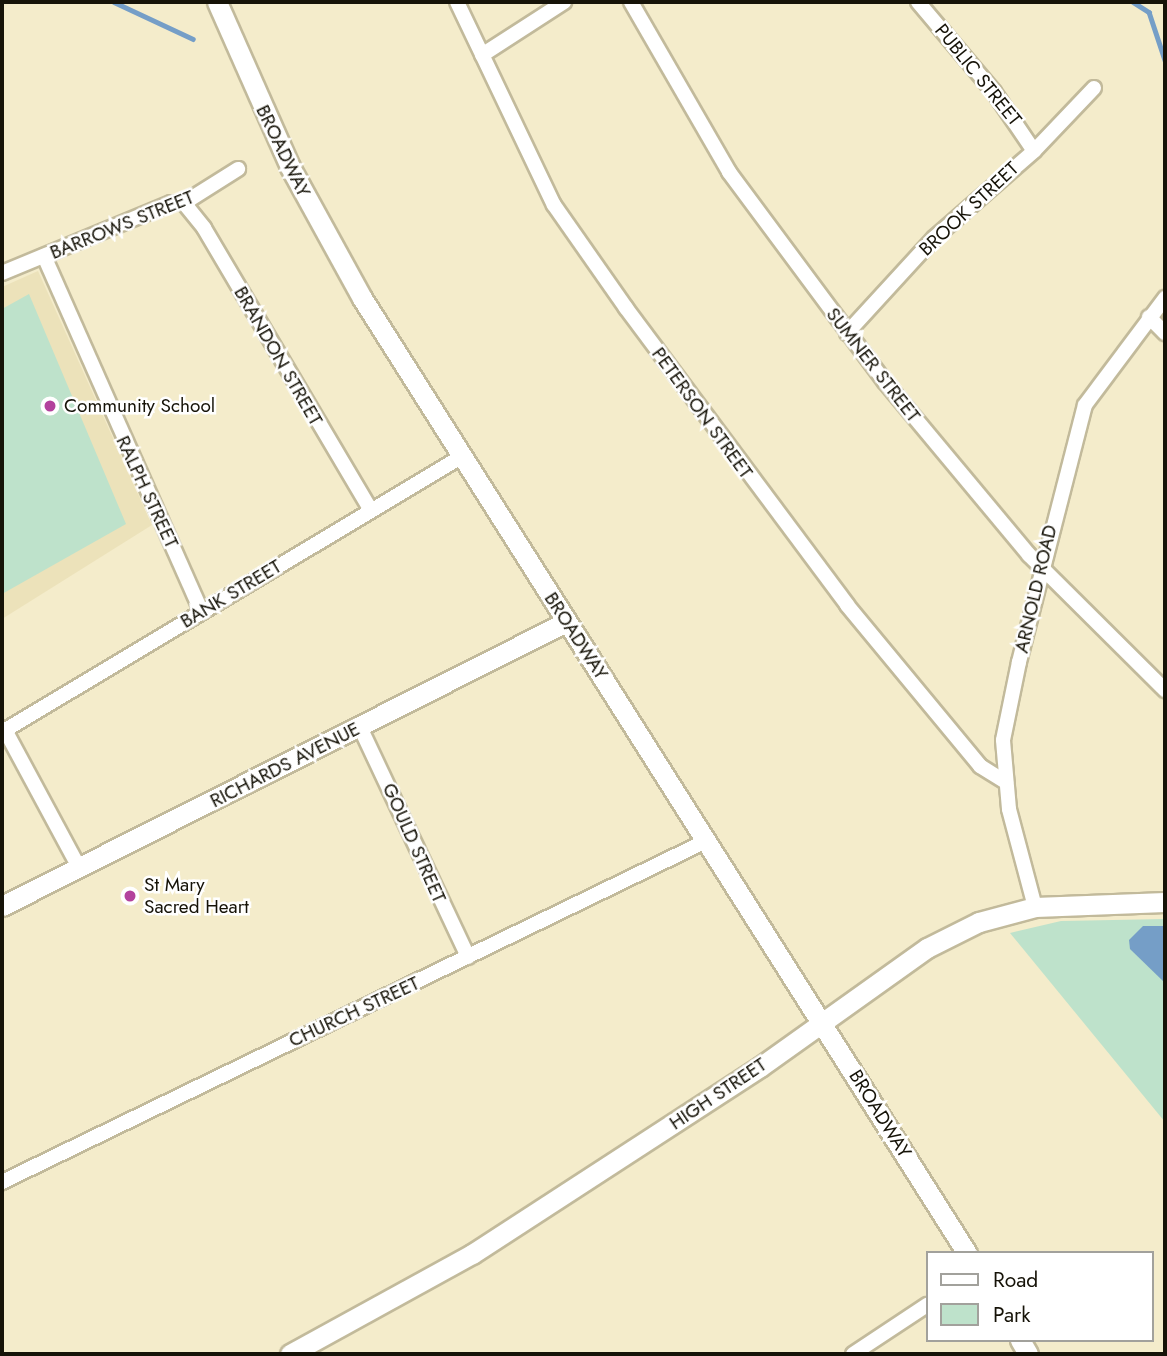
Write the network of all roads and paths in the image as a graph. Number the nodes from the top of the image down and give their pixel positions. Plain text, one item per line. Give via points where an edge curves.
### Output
1 (216, 2) edge
2 (457, 2) edge
3 (564, 2) edge
4 (631, 2) edge
5 (918, 2) edge
6 (482, 55) junction
7 (1094, 88) dead end
8 (1034, 151) junction
9 (238, 169) dead end
10 (184, 204) junction
11 (44, 256) junction
12 (2, 273) edge
13 (1165, 298) edge
14 (1149, 317) junction
15 (847, 333) junction
16 (1165, 333) edge
17 (461, 457) junction
18 (371, 510) junction
19 (1040, 567) junction
20 (202, 612) junction
21 (566, 622) junction
22 (1165, 690) edge
23 (360, 727) junction
24 (3, 731) edge
25 (1006, 782) junction
26 (706, 841) junction
27 (80, 869) junction
28 (1165, 902) edge
29 (2, 906) edge
30 (1035, 907) junction
31 (468, 957) junction
32 (821, 1021) junction
33 (2, 1182) edge
34 (966, 1251) edge
35 (926, 1307) edge
36 (290, 1354) edge
37 (853, 1354) edge

1 - 17 street, BROADWAY via 317,220
2 - 6 street, PETERSON STREET
3 - 6 street
4 - 15 street, SUMNER STREET via 729,172
5 - 8 street, PUBLIC STREET via 994,92
6 - 25 street, PETERSON STREET via 555,205 626,308 847,605 981,766
7 - 8 street, BROOK STREET
8 - 15 street, BROOK STREET via 934,238
9 - 10 street, BARROWS STREET
10 - 11 street, BARROWS STREET via 171,203
10 - 18 street, BRANDON STREET via 204,229
11 - 12 street, BARROWS STREET
11 - 20 street, RALPH STREET
13 - 14 street, ARNOLD ROAD
14 - 16 street
14 - 19 street, ARNOLD ROAD via 1085,405
15 - 19 street, SUMNER STREET
17 - 18 street, BANK STREET
17 - 21 street, BROADWAY
18 - 20 street, BANK STREET
19 - 22 street, SUMNER STREET
19 - 25 street, ARNOLD ROAD via 1003,740
20 - 24 street, BANK STREET
21 - 23 street, RICHARDS AVENUE
21 - 26 street, BROADWAY
23 - 27 street, RICHARDS AVENUE
23 - 31 street, GOULD STREET
24 - 27 street
25 - 30 street, ARNOLD ROAD
26 - 31 street, CHURCH STREET
26 - 32 street, BROADWAY
27 - 29 street, RICHARDS AVENUE
28 - 30 street, HIGH STREET
30 - 32 street, HIGH STREET via 979,922 927,948
31 - 33 street, CHURCH STREET
32 - 34 street, BROADWAY
32 - 36 street, HIGH STREET via 472,1254
35 - 37 street

